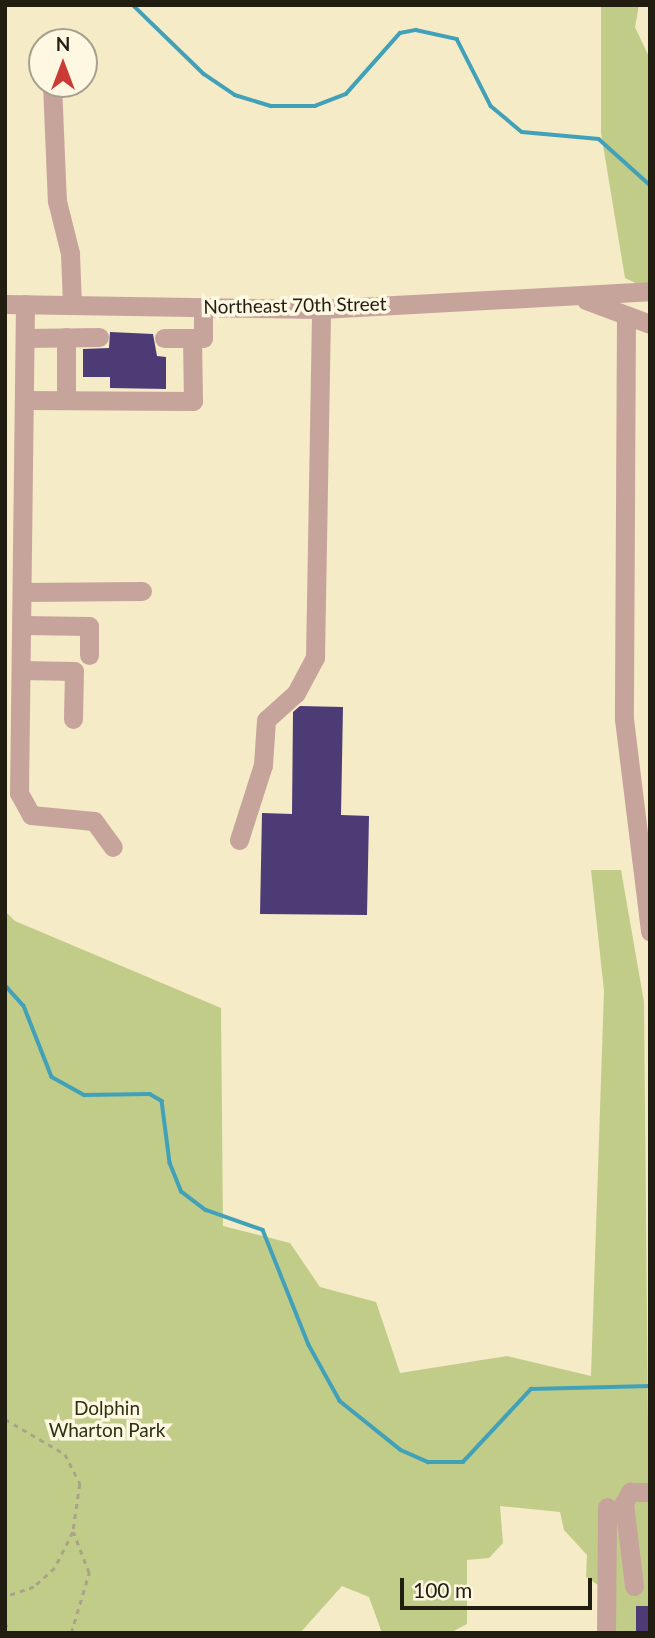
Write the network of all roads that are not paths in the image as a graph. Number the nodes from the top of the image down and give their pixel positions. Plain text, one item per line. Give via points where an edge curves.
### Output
1 (53, 98) edge
2 (650, 291) edge
3 (585, 300) junction
4 (5, 304) edge
5 (25, 304) junction
6 (72, 305) junction
7 (203, 307) junction
8 (321, 309) junction
9 (626, 316) junction
10 (650, 324) edge
11 (66, 337) junction
12 (99, 337) dead end
13 (25, 338) junction
14 (164, 338) dead end
15 (192, 338) junction
16 (66, 399) junction
17 (25, 400) junction
18 (142, 591) dead end
19 (22, 592) junction
20 (22, 625) junction
21 (89, 654) dead end
22 (21, 670) junction
23 (73, 719) dead end
24 (239, 840) dead end
25 (113, 847) dead end
26 (650, 930) edge
27 (650, 1492) edge
28 (607, 1507) dead end
29 (606, 1586) junction
30 (642, 1586) edge
31 (606, 1633) edge

1 - 6 street via 57,201 70,253
2 - 3 street, Northeast 70th Street
3 - 8 street, Northeast 70th Street
3 - 9 street
4 - 5 street, Northeast 70th Street
5 - 6 street, Northeast 70th Street
5 - 13 street
6 - 7 street, Northeast 70th Street
7 - 8 street, Northeast 70th Street
7 - 15 street via 203,338
8 - 24 street via 315,657 296,693 266,720 263,765
9 - 10 street
9 - 26 street via 624,719
11 - 12 street
11 - 13 street
11 - 16 street
13 - 17 street
14 - 15 street
15 - 16 street via 193,401
16 - 17 street
17 - 19 street
18 - 19 street
19 - 20 street
20 - 21 street via 89,626
20 - 22 street
22 - 23 street via 74,671
22 - 25 street via 22,805 45,820 94,821
27 - 30 street via 626,1497
28 - 29 street
29 - 30 street
29 - 31 street

